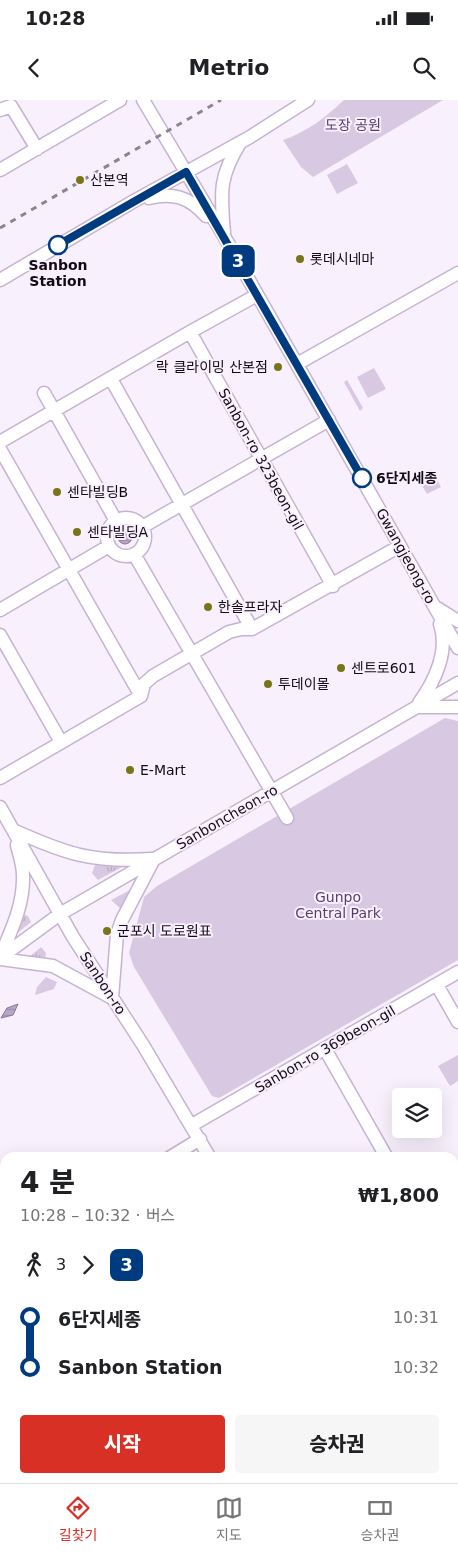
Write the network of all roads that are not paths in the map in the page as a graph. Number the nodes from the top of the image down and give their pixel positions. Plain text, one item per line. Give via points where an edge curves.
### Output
1 (101, 100) edge
2 (120, 100) edge
3 (144, 100) edge
4 (296, 100) edge
5 (308, 100) edge
6 (0, 110) edge
7 (290, 113) junction
8 (95, 115) junction
9 (241, 142) junction
10 (37, 149) junction
11 (0, 170) edge
12 (186, 172) junction
13 (134, 201) junction
14 (224, 236) junction
15 (458, 273) edge
16 (0, 280) edge
17 (257, 295) junction
18 (190, 332) junction
19 (297, 364) junction
20 (111, 379) junction
21 (44, 392) dead end
22 (54, 411) junction
23 (329, 420) junction
24 (0, 442) edge
25 (0, 449) edge
26 (261, 459) junction
27 (182, 504) junction
28 (116, 521) junction
29 (142, 527) junction
30 (109, 546) junction
31 (400, 546) junction
32 (134, 554) junction
33 (69, 570) junction
34 (333, 586) junction
35 (434, 605) junction
36 (0, 610) edge
37 (458, 621) edge
38 (252, 630) junction
39 (0, 634) edge
40 (458, 648) edge
41 (192, 653) junction
42 (458, 683) edge
43 (141, 696) junction
44 (416, 707) junction
45 (458, 708) edge
46 (61, 742) junction
47 (0, 778) edge
48 (272, 791) junction
49 (0, 807) edge
50 (287, 818) dead end
51 (13, 830) junction
52 (154, 859) junction
53 (60, 914) junction
54 (0, 958) edge
55 (458, 972) edge
56 (436, 985) junction
57 (112, 998) junction
58 (458, 1022) edge
59 (325, 1049) junction
60 (192, 1125) junction
61 (200, 1139) junction
62 (179, 1152) edge
63 (207, 1152) edge
64 (384, 1152) edge

1 - 8 street
2 - 8 street
3 - 12 street, Gwangjeong-ro
4 - 7 street
5 - 7 street
6 - 10 street via 11,106
7 - 9 street
8 - 10 street
9 - 12 street
9 - 14 street via 228,163 223,180
10 - 11 street
12 - 13 street
12 - 14 street, Gwangjeong-ro
13 - 14 street via 164,194 184,197
13 - 16 street
14 - 17 street, Gwangjeong-ro
15 - 19 street
17 - 18 street
17 - 19 street, Gwangjeong-ro
18 - 20 street
18 - 26 street, Sanbon-ro 323beon-gil
19 - 23 street, Gwangjeong-ro
20 - 22 street
20 - 27 street
21 - 22 street
22 - 24 street
22 - 28 street
23 - 26 street
23 - 31 street, Gwangjeong-ro
25 - 33 street
26 - 27 street
26 - 34 street, Sanbon-ro 323beon-gil
27 - 29 street
27 - 38 street
28 - 29 street via 128,518
28 - 30 street via 108,532
29 - 32 street via 144,542
30 - 32 street via 121,555
30 - 33 street
31 - 34 street
31 - 35 street, Gwangjeong-ro
32 - 41 street
33 - 36 street
33 - 43 street
34 - 38 street
35 - 37 street
35 - 40 street, Gwangjeong-ro
35 - 44 street via 443,634 441,658 431,686
38 - 41 street via 230,632
39 - 46 street
41 - 43 street via 148,680
41 - 48 street
42 - 44 street, Sanboncheon-ro
43 - 46 street
44 - 45 street
44 - 48 street, Sanboncheon-ro
46 - 47 street
48 - 50 street
48 - 52 street, Sanboncheon-ro
49 - 51 street, Sanbon-ro
51 - 52 street via 86,858 119,861
51 - 53 street, Sanbon-ro
51 - 54 street via 24,874 18,915
52 - 53 street, Sanboncheon-ro
52 - 57 street via 122,920
53 - 54 street, Sanboncheon-ro
53 - 57 street, Sanbon-ro
54 - 57 street via 53,966
55 - 56 street, Sanbon-ro 369beon-gil
56 - 58 street
56 - 59 street, Sanbon-ro 369beon-gil
57 - 60 street, Sanbon-ro
59 - 60 street, Sanbon-ro 369beon-gil
59 - 64 street
60 - 61 street, Sanbon-ro
61 - 62 street
61 - 63 street, Sanbon-ro

